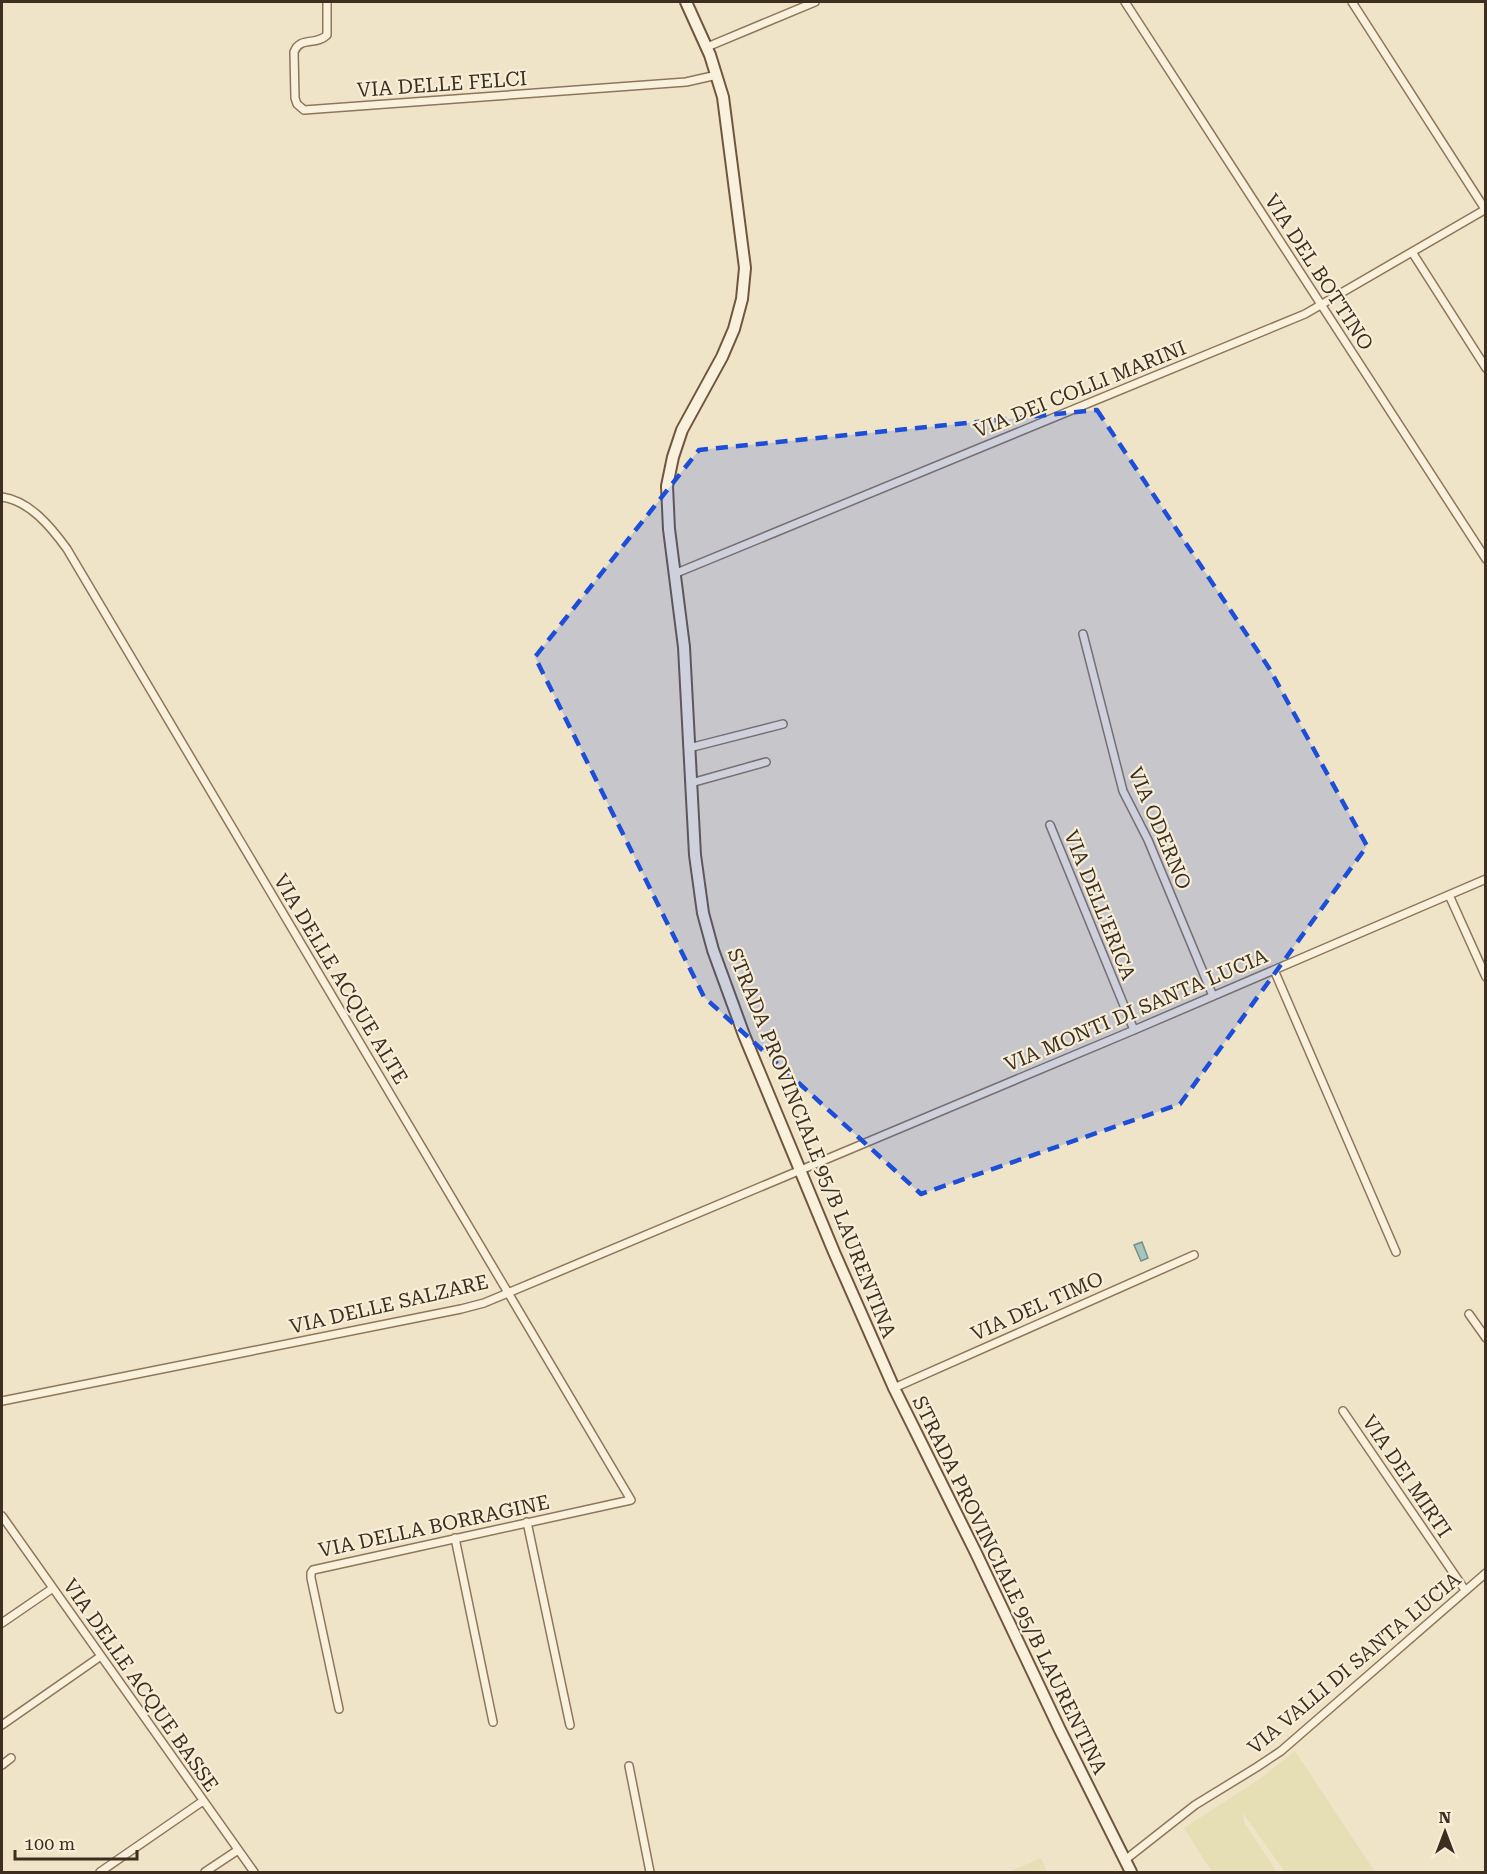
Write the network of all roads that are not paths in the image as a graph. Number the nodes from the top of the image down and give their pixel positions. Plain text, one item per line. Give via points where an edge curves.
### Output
1 (327, 2) edge
2 (686, 2) edge
3 (815, 2) edge
4 (1125, 2) edge
5 (1352, 2) edge
6 (707, 48) junction
7 (717, 75) junction
8 (1485, 209) edge
9 (1412, 252) junction
10 (1321, 306) junction
11 (1485, 368) edge
12 (2, 497) edge
13 (1485, 559) edge
14 (674, 574) junction
15 (1083, 634) dead end
16 (783, 724) dead end
17 (689, 748) junction
18 (766, 762) dead end
19 (691, 783) junction
20 (1050, 825) dead end
21 (1485, 879) edge
22 (1449, 895) junction
23 (1274, 970) junction
24 (1485, 977) edge
25 (1213, 996) junction
26 (1134, 1030) junction
27 (800, 1170) junction
28 (1396, 1252) dead end
29 (1194, 1255) dead end
30 (508, 1293) junction
31 (1470, 1314) dead end
32 (1485, 1338) edge
33 (894, 1388) junction
34 (2, 1401) edge
35 (1343, 1411) dead end
36 (631, 1500) joint
37 (2, 1516) edge
38 (527, 1522) junction
39 (455, 1538) junction
40 (1485, 1573) edge
41 (53, 1588) junction
42 (1465, 1590) junction
43 (2, 1623) edge
44 (101, 1656) junction
45 (339, 1709) dead end
46 (493, 1722) dead end
47 (2, 1725) edge
48 (570, 1725) dead end
49 (11, 1758) dead end
50 (2, 1765) edge
51 (629, 1766) dead end
52 (203, 1801) junction
53 (238, 1850) junction
54 (1125, 1860) junction
55 (100, 1872) edge
56 (205, 1872) edge
57 (254, 1872) edge
58 (650, 1872) edge
59 (1131, 1872) edge

1 - 7 street, VIA DELLE FELCI via 327,35 320,40 301,42 295,49 295,98 304,110 687,82
2 - 6 main road, STRADA PROVINCIALE 95/B LAURENTINA
3 - 6 street
4 - 10 street, VIA DEL BOTTINO
5 - 8 street
6 - 7 main road, STRADA PROVINCIALE 95/B LAURENTINA
7 - 14 main road, STRADA PROVINCIALE 95/B LAURENTINA via 743,244 744,281 728,345 682,430 671,462 667,507
8 - 9 street, VIA DEI COLLI MARINI
9 - 10 street, VIA DEI COLLI MARINI
9 - 11 street
10 - 13 street, VIA DEL BOTTINO
10 - 14 street, VIA DEI COLLI MARINI
12 - 30 street, VIA DELLE ACQUE ALTE via 20,502 33,512 67,549
14 - 17 main road, STRADA PROVINCIALE 95/B LAURENTINA via 684,647
15 - 25 street, VIA ODERNO via 1122,791 1150,844
16 - 17 street
17 - 19 main road, STRADA PROVINCIALE 95/B LAURENTINA
18 - 19 street
19 - 27 main road, STRADA PROVINCIALE 95/B LAURENTINA via 697,875 706,927 744,1035
20 - 26 street, VIA DELL'ERICA
21 - 22 street, VIA MONTI DI SANTA LUCIA
22 - 23 street, VIA MONTI DI SANTA LUCIA
22 - 24 street
23 - 25 street, VIA MONTI DI SANTA LUCIA
23 - 28 street
25 - 26 street, VIA MONTI DI SANTA LUCIA
26 - 27 street, VIA MONTI DI SANTA LUCIA
27 - 30 street, VIA DELLE SALZARE
27 - 33 main road, STRADA PROVINCIALE 95/B LAURENTINA
29 - 33 street, VIA DEL TIMO
30 - 34 street, VIA DELLE SALZARE via 461,1309
30 - 36 street, VIA DELLE ACQUE ALTE
31 - 32 street
33 - 54 main road, STRADA PROVINCIALE 95/B LAURENTINA
35 - 42 street, VIA DEI MIRTI
36 - 38 street, VIA DELLA BORRAGINE
37 - 41 street, VIA DELLE ACQUE BASSE
38 - 39 street, VIA DELLA BORRAGINE
38 - 48 street
39 - 45 street, VIA DELLA BORRAGINE via 312,1571
39 - 46 street
40 - 42 street, VIA VALLI DI SANTA LUCIA
41 - 43 street
41 - 44 street, VIA DELLE ACQUE BASSE
42 - 54 street, VIA VALLI DI SANTA LUCIA via 1281,1751 1195,1805
44 - 47 street
44 - 52 street, VIA DELLE ACQUE BASSE
49 - 50 street
51 - 58 street
52 - 53 street, VIA DELLE ACQUE BASSE
52 - 55 street
53 - 56 street
53 - 57 street, VIA DELLE ACQUE BASSE
54 - 59 main road, STRADA PROVINCIALE 95/B LAURENTINA

